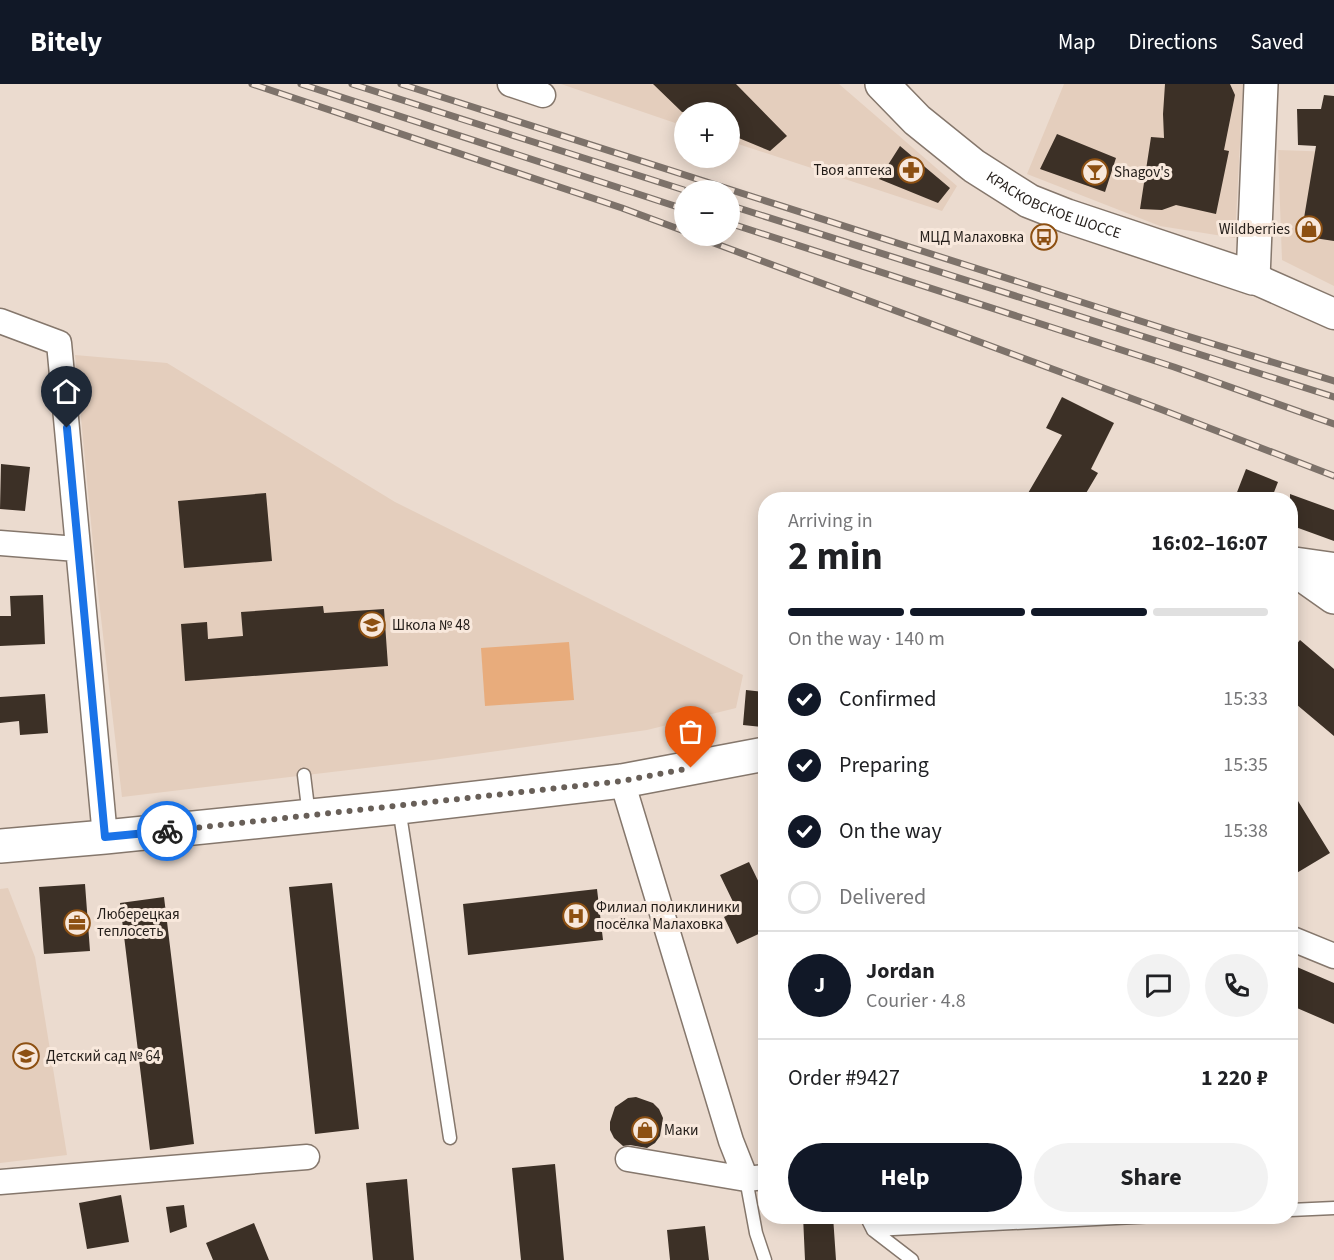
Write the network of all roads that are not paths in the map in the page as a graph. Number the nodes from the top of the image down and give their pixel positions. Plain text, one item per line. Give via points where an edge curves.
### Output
1 (510, 84) edge
2 (882, 84) edge
3 (1261, 84) edge
4 (543, 95) dead end
5 (1253, 278) junction
6 (1334, 314) edge
7 (0, 321) edge
8 (0, 543) edge
9 (77, 549) junction
10 (1298, 561) edge
11 (1334, 566) edge
12 (1298, 572) edge
13 (1334, 597) edge
14 (758, 755) edge
15 (304, 775) dead end
16 (622, 781) junction
17 (399, 807) junction
18 (309, 816) junction
19 (105, 837) junction
20 (0, 846) edge
21 (1298, 941) edge
22 (1334, 956) edge
23 (450, 1138) dead end
24 (307, 1156) dead end
25 (628, 1159) dead end
26 (755, 1178) edge
27 (0, 1182) edge
28 (1334, 1208) edge
29 (1298, 1210) edge
30 (870, 1224) edge
31 (994, 1224) edge
32 (873, 1230) junction
33 (765, 1260) edge
34 (912, 1260) edge

1 - 4 street
2 - 5 main road, КРАСКОВСКОЕ ШОССЕ via 917,120 974,166 1029,201
3 - 5 main road
5 - 6 street
7 - 9 street via 59,344
8 - 9 street
9 - 19 street
10 - 11 street
12 - 13 main road
14 - 16 main road
15 - 18 lane
16 - 17 main road
16 - 26 street via 731,1141
17 - 18 main road
17 - 23 lane
18 - 19 main road
19 - 20 main road
21 - 22 street
24 - 27 street
25 - 26 street
26 - 33 lane via 756,1233
28 - 29 lane
30 - 32 lane
31 - 32 lane
32 - 34 lane

